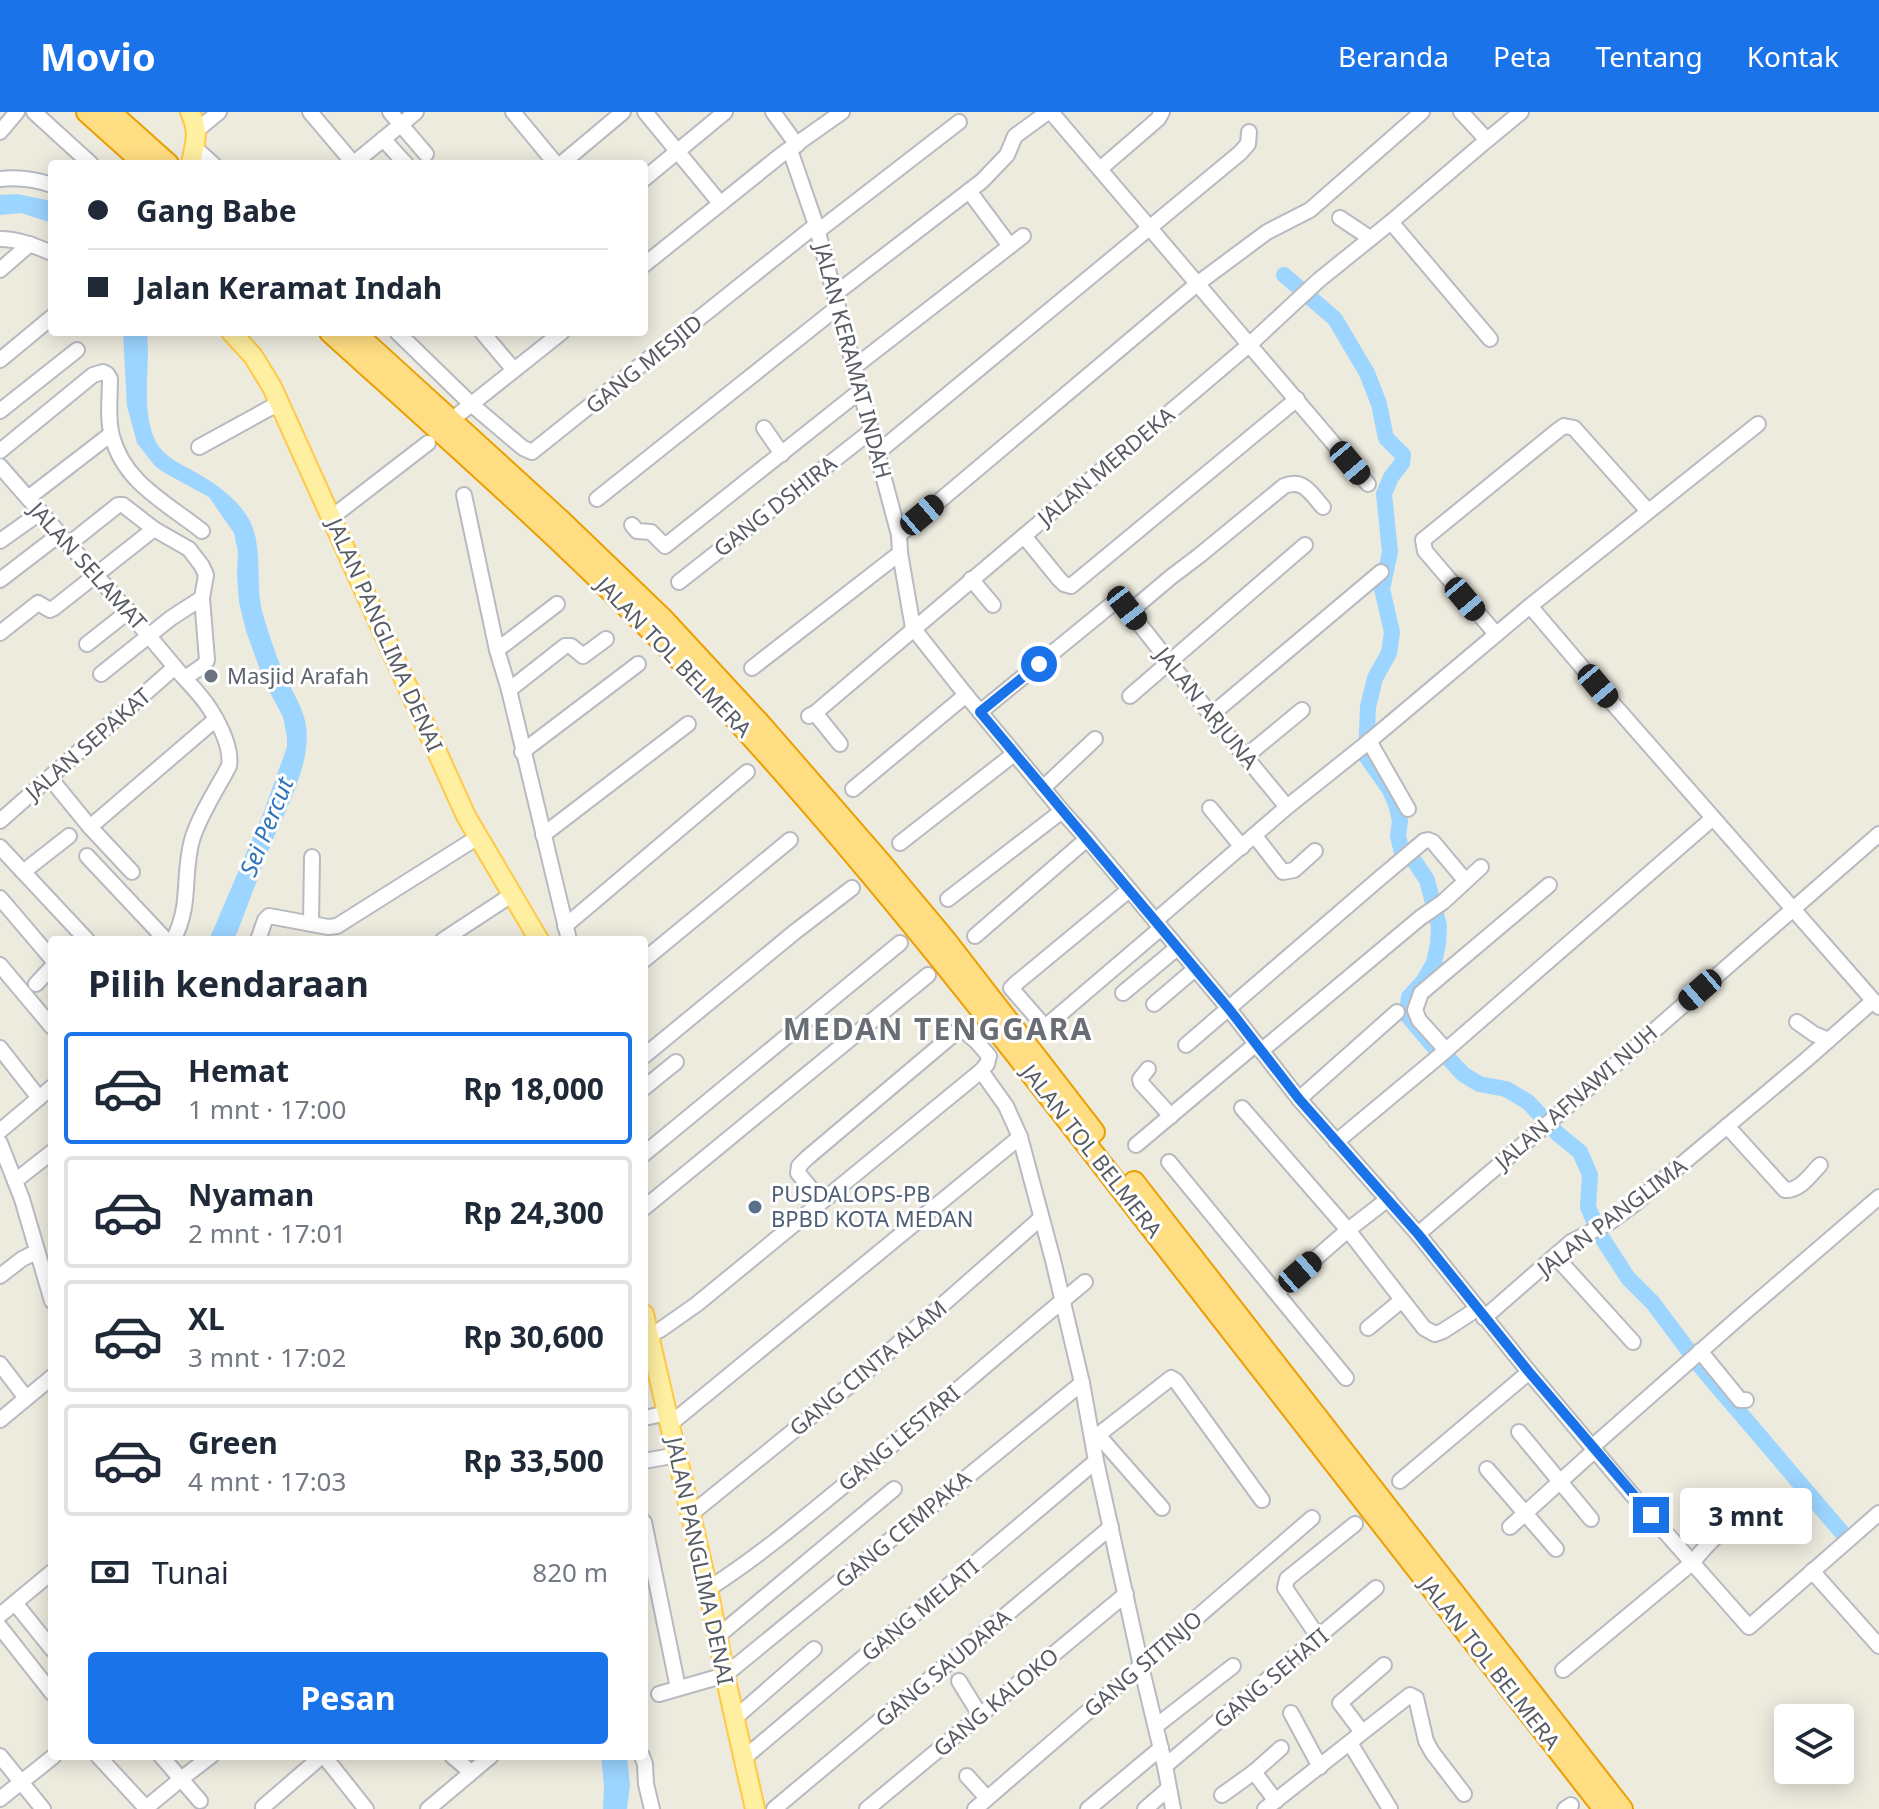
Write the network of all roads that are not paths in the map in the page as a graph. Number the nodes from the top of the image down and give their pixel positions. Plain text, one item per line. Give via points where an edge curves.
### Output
1 (17, 112) edge
2 (34, 112) edge
3 (87, 112) edge
4 (110, 112) edge
5 (190, 112) edge
6 (219, 112) edge
7 (310, 112) edge
8 (390, 112) edge
9 (416, 112) edge
10 (513, 112) edge
11 (645, 112) edge
12 (725, 112) edge
13 (773, 112) edge
14 (842, 112) edge
15 (1050, 112) edge
16 (1162, 112) edge
17 (1422, 112) edge
18 (1461, 112) edge
19 (1521, 112) edge
20 (613, 115) edge
21 (823, 118) edge
22 (959, 122) dead end
23 (401, 124) junction
24 (0, 132) edge
25 (1249, 132) dead end
26 (383, 139) junction
27 (1487, 140) junction
28 (194, 147) edge
29 (794, 147) junction
30 (677, 151) junction
31 (426, 154) dead end
32 (87, 160) edge
33 (141, 160) edge
34 (164, 160) edge
35 (351, 160) edge
36 (359, 160) edge
37 (402, 160) edge
38 (555, 160) edge
39 (563, 160) edge
40 (1100, 169) junction
41 (648, 176) edge
42 (0, 179) edge
43 (48, 184) edge
44 (969, 191) junction
45 (720, 203) junction
46 (1340, 218) dead end
47 (1391, 222) junction
48 (817, 228) junction
49 (1150, 228) junction
50 (1023, 236) dead end
51 (1370, 238) junction
52 (0, 239) edge
53 (30, 244) junction
54 (1010, 246) junction
55 (48, 251) edge
56 (648, 262) edge
57 (0, 270) edge
58 (1197, 284) junction
59 (837, 300) junction
60 (48, 320) edge
61 (235, 336) edge
62 (334, 336) edge
63 (358, 336) edge
64 (401, 336) edge
65 (485, 336) edge
66 (556, 336) edge
67 (1490, 339) dead end
68 (1249, 345) junction
69 (77, 350) dead end
70 (0, 360) edge
71 (853, 368) junction
72 (514, 370) junction
73 (860, 391) junction
74 (1297, 399) junction
75 (279, 403) junction
76 (471, 404) junction
77 (0, 411) edge
78 (459, 414) dead end
79 (1758, 424) dead end
80 (764, 428) dead end
81 (871, 431) junction
82 (111, 434) junction
83 (428, 443) dead end
84 (199, 447) dead end
85 (0, 451) edge
86 (877, 453) junction
87 (782, 454) junction
88 (0, 466) edge
89 (1368, 484) dead end
90 (464, 495) dead end
91 (28, 498) junction
92 (597, 499) dead end
93 (1323, 507) dead end
94 (1648, 511) junction
95 (41, 512) junction
96 (332, 517) junction
97 (632, 525) dead end
98 (154, 529) junction
99 (202, 531) dead end
100 (899, 535) junction
101 (1024, 536) junction
102 (65, 539) junction
103 (0, 541) edge
104 (1305, 545) dead end
105 (900, 553) junction
106 (1381, 572) dead end
107 (97, 576) junction
108 (971, 579) junction
109 (0, 580) edge
110 (679, 582) dead end
111 (202, 598) junction
112 (557, 604) dead end
113 (993, 605) dead end
114 (1530, 606) junction
115 (1127, 608) junction
116 (129, 611) junction
117 (913, 628) junction
118 (0, 633) edge
119 (1496, 634) junction
120 (149, 635) junction
121 (606, 639) dead end
122 (87, 644) dead end
123 (497, 650) junction
124 (1169, 661) junction
125 (638, 664) dead end
126 (752, 668) dead end
127 (180, 673) junction
128 (101, 674) dead end
129 (509, 690) junction
130 (966, 695) junction
131 (1130, 696) dead end
132 (1302, 710) dead end
133 (980, 712) junction
134 (1211, 715) junction
135 (216, 719) junction
136 (688, 724) dead end
137 (1095, 739) dead end
138 (1368, 742) junction
139 (840, 744) dead end
140 (522, 752) junction
141 (1014, 754) junction
142 (1245, 757) junction
143 (747, 772) dead end
144 (50, 778) junction
145 (1043, 788) junction
146 (853, 789) dead end
147 (1287, 807) junction
148 (1210, 808) dead end
149 (1408, 809) dead end
150 (1062, 811) junction
151 (1713, 818) junction
152 (0, 821) edge
153 (90, 827) junction
154 (1879, 834) edge
155 (543, 835) junction
156 (69, 836) dead end
157 (1255, 836) junction
158 (478, 837) junction
159 (1087, 839) junction
160 (790, 840) dead end
161 (900, 843) dead end
162 (0, 847) edge
163 (1242, 847) junction
164 (1315, 851) dead end
165 (87, 856) dead end
166 (312, 857) dead end
167 (1481, 867) dead end
168 (23, 872) junction
169 (132, 872) dead end
170 (1468, 879) junction
171 (1549, 885) dead end
172 (852, 888) dead end
173 (1129, 890) junction
174 (513, 894) junction
175 (0, 898) edge
176 (948, 899) dead end
177 (1793, 908) junction
178 (311, 924) junction
179 (1158, 925) junction
180 (567, 933) edge
181 (83, 936) edge
182 (162, 936) edge
183 (175, 936) edge
184 (259, 936) edge
185 (449, 936) edge
186 (537, 936) edge
187 (975, 936) dead end
188 (900, 943) dead end
189 (1177, 948) junction
190 (48, 954) edge
191 (648, 957) edge
192 (0, 965) edge
193 (1195, 969) junction
194 (48, 971) edge
195 (928, 975) dead end
196 (36, 984) dead end
197 (1123, 993) dead end
198 (1154, 1004) dead end
199 (1876, 1004) edge
200 (1229, 1009) junction
201 (1397, 1012) dead end
202 (48, 1022) edge
203 (1797, 1022) dead end
204 (1829, 1040) junction
205 (1186, 1045) dead end
206 (1258, 1047) junction
207 (0, 1048) edge
208 (648, 1053) edge
209 (1440, 1055) junction
210 (676, 1062) dead end
211 (1148, 1069) dead end
212 (981, 1071) junction
213 (648, 1085) edge
214 (48, 1090) edge
215 (39, 1098) junction
216 (1299, 1099) junction
217 (1242, 1108) dead end
218 (1171, 1116) junction
219 (1727, 1126) junction
220 (0, 1131) edge
221 (1020, 1137) junction
222 (1336, 1142) junction
223 (0, 1143) edge
224 (1136, 1145) dead end
225 (648, 1151) edge
226 (48, 1155) edge
227 (1169, 1162) dead end
228 (1820, 1165) dead end
229 (15, 1181) junction
230 (1879, 1197) edge
231 (1388, 1199) junction
232 (821, 1201) junction
233 (648, 1205) edge
234 (1041, 1218) junction
235 (1348, 1230) junction
236 (1418, 1234) junction
237 (36, 1252) junction
238 (1556, 1257) junction
239 (0, 1276) edge
240 (1085, 1282) dead end
241 (48, 1289) edge
242 (1277, 1292) junction
243 (1402, 1300) junction
244 (1061, 1301) junction
245 (1481, 1314) junction
246 (1368, 1328) dead end
247 (648, 1336) edge
248 (1633, 1342) dead end
249 (648, 1344) edge
250 (1696, 1355) junction
251 (0, 1364) edge
252 (1529, 1372) junction
253 (1346, 1378) dead end
254 (48, 1380) edge
255 (1082, 1383) junction
256 (26, 1398) junction
257 (1746, 1400) dead end
258 (648, 1418) edge
259 (669, 1418) junction
260 (0, 1420) edge
261 (1519, 1432) dead end
262 (1095, 1437) junction
263 (1594, 1448) junction
264 (677, 1455) junction
265 (648, 1460) edge
266 (1096, 1461) junction
267 (1487, 1469) dead end
268 (1400, 1481) dead end
269 (1560, 1482) junction
270 (894, 1489) dead end
271 (1262, 1500) dead end
272 (1773, 1506) dead end
273 (1162, 1508) dead end
274 (1526, 1512) junction
275 (1879, 1513) edge
276 (691, 1514) junction
277 (1312, 1518) dead end
278 (1591, 1519) dead end
279 (1355, 1524) dead end
280 (1111, 1527) junction
281 (1510, 1527) dead end
282 (648, 1545) edge
283 (1556, 1549) dead end
284 (1693, 1562) junction
285 (1812, 1571) junction
286 (48, 1579) edge
287 (1376, 1588) dead end
288 (708, 1589) junction
289 (1126, 1594) junction
290 (15, 1603) junction
291 (661, 1604) junction
292 (648, 1609) edge
293 (0, 1615) edge
294 (0, 1627) edge
295 (718, 1636) junction
296 (1319, 1638) junction
297 (48, 1644) edge
298 (1879, 1646) edge
299 (814, 1649) dead end
300 (1384, 1665) dead end
301 (1141, 1666) junction
302 (1233, 1666) dead end
303 (1563, 1670) dead end
304 (725, 1675) junction
305 (959, 1681) dead end
306 (48, 1688) edge
307 (678, 1688) junction
308 (659, 1694) dead end
309 (1291, 1713) dead end
310 (980, 1715) junction
311 (735, 1718) junction
312 (1156, 1726) junction
313 (1362, 1732) junction
314 (1350, 1743) junction
315 (1161, 1748) junction
316 (1281, 1748) dead end
317 (0, 1756) edge
318 (744, 1758) junction
319 (49, 1760) edge
320 (102, 1760) edge
321 (164, 1760) edge
322 (206, 1760) edge
323 (318, 1760) edge
324 (326, 1760) edge
325 (457, 1760) edge
326 (486, 1760) edge
327 (644, 1760) edge
328 (1165, 1766) junction
329 (1320, 1767) junction
330 (471, 1772) junction
331 (1254, 1772) junction
332 (967, 1776) dead end
333 (181, 1779) junction
334 (21, 1781) junction
335 (1168, 1789) junction
336 (1464, 1794) dead end
337 (1222, 1795) dead end
338 (987, 1798) junction
339 (0, 1799) edge
340 (200, 1801) dead end
341 (1270, 1805) edge
342 (43, 1809) edge
343 (264, 1809) edge
344 (366, 1809) edge
345 (428, 1809) edge
346 (652, 1809) edge
347 (755, 1809) edge
348 (774, 1809) edge
349 (867, 1809) edge
350 (975, 1809) edge
351 (1088, 1809) edge
352 (1145, 1809) edge
353 (1173, 1809) edge
354 (1390, 1809) edge
355 (1604, 1809) edge
356 (1622, 1809) edge

1 - 24 street
2 - 32 street
3 - 33 highway
4 - 34 highway
5 - 28 main road
6 - 28 street
7 - 35 street
8 - 23 street
9 - 23 street
10 - 38 street
11 - 30 street
12 - 30 street
13 - 29 street, JALAN KERAMAT INDAH
14 - 21 street
15 - 40 street
15 - 44 street via 1015,136 1007,155
16 - 40 street
17 - 58 street via 1319,203 1267,232
18 - 27 street
19 - 27 street, JALAN MERDEKA
20 - 39 street
21 - 29 street
22 - 48 street
23 - 26 street
23 - 31 street
25 - 49 street via 1240,153
26 - 36 street
26 - 37 street
27 - 47 street, JALAN MERDEKA
29 - 45 street
29 - 48 street, JALAN KERAMAT INDAH
30 - 41 street
30 - 45 street
40 - 49 street
42 - 43 street
44 - 54 street
44 - 59 street
45 - 56 street
46 - 51 street
47 - 51 street, JALAN MERDEKA
47 - 67 street
48 - 59 street, JALAN KERAMAT INDAH
48 - 76 street, GANG MESJID via 536,451 523,448
49 - 58 street
49 - 86 street
50 - 54 street
51 - 68 street, JALAN MERDEKA
52 - 53 street
53 - 55 street
53 - 57 street
54 - 71 street
58 - 68 street
58 - 100 street
59 - 71 street, JALAN KERAMAT INDAH
59 - 92 street
60 - 70 street
61 - 75 main road, JALAN PANGLIMA DENAI via 253,356
62 - 355 highway, JALAN TOL BELMERA via 653,633 845,842
63 - 356 highway, JALAN TOL BELMERA via 663,619 882,864
64 - 76 street
65 - 72 street
66 - 72 street
68 - 74 street
68 - 101 street, JALAN MERDEKA
69 - 77 street
71 - 73 street, JALAN KERAMAT INDAH
72 - 76 street
73 - 81 street, JALAN KERAMAT INDAH
73 - 87 street
74 - 89 street
74 - 101 street via 1071,586
75 - 84 street
75 - 96 main road, JALAN PANGLIMA DENAI
76 - 78 street
79 - 94 street
80 - 87 street
81 - 86 street, JALAN KERAMAT INDAH
81 - 110 street, GANG DSHIRA
82 - 85 street via 110,379 98,373
82 - 91 street
82 - 99 street via 129,473
83 - 96 street
86 - 100 street, JALAN KERAMAT INDAH
87 - 97 street via 665,546 651,532
88 - 91 street, JALAN SELAMAT
90 - 123 street
91 - 95 street, JALAN SELAMAT
93 - 115 street via 1300,484 1288,484 1150,597
94 - 114 street
94 - 119 street via 1574,428 1557,431 1423,540 1425,551
95 - 102 street, JALAN SELAMAT
95 - 103 street
96 - 158 main road, JALAN PANGLIMA DENAI
98 - 102 street via 118,505
98 - 107 street
98 - 111 street via 189,549 202,566
100 - 105 street, JALAN KERAMAT INDAH
101 - 108 street, JALAN MERDEKA
102 - 107 street, JALAN SELAMAT
102 - 109 street
104 - 124 street
105 - 117 street, JALAN KERAMAT INDAH
105 - 126 street
106 - 134 street
107 - 116 street, JALAN SELAMAT
107 - 118 street via 51,610 38,603
108 - 113 street
108 - 117 street, JALAN MERDEKA
111 - 120 street
111 - 127 street, JALAN SEPAKAT via 207,660
112 - 123 street
114 - 119 street
114 - 151 street
115 - 124 street, JALAN ARJUNA
115 - 133 street via 1118,602 1111,605
116 - 120 street, JALAN SELAMAT
116 - 122 street
117 - 130 street, JALAN KERAMAT INDAH
117 - 139 street, JALAN MERDEKA via 812,715
119 - 138 street
120 - 127 street, JALAN SELAMAT
120 - 128 street
121 - 129 street via 583,656 565,646
123 - 129 street
124 - 131 street
124 - 134 street, JALAN ARJUNA
125 - 140 street
127 - 135 street, JALAN SELAMAT
127 - 144 street, JALAN SEPAKAT
129 - 140 street
130 - 133 street, JALAN KERAMAT INDAH
130 - 146 street
132 - 142 street
133 - 141 street, JALAN KERAMAT INDAH
134 - 142 street, JALAN ARJUNA
135 - 153 street
135 - 183 street, JALAN SELAMAT via 230,761 193,836 183,920
136 - 155 street
137 - 145 street
138 - 147 street
138 - 149 street
140 - 155 street
141 - 145 street, JALAN KERAMAT INDAH
141 - 161 street
142 - 147 street, JALAN ARJUNA via 1263,790
143 - 180 street
144 - 152 street, JALAN SEPAKAT
144 - 153 street
145 - 150 street, JALAN KERAMAT INDAH
147 - 157 street
148 - 163 street
150 - 159 street, JALAN KERAMAT INDAH
150 - 176 street
151 - 177 street
151 - 209 street
153 - 169 street
154 - 177 street, JALAN AFNAWI NUH
155 - 180 street
156 - 168 street
157 - 163 street
157 - 164 street via 1283,872 1294,870
158 - 174 main road, JALAN PANGLIMA DENAI
158 - 178 street via 337,926
159 - 173 street, JALAN KERAMAT INDAH
159 - 187 street
160 - 191 street
162 - 168 street
163 - 179 street
165 - 182 street
166 - 178 street
167 - 170 street
168 - 181 street
170 - 200 street via 1436,846 1424,841
170 - 206 street
171 - 209 street via 1421,993 1415,1010
172 - 208 street
173 - 179 street, JALAN KERAMAT INDAH
173 - 179 street via 1013,987 1045,1027
174 - 185 street
174 - 186 main road, JALAN PANGLIMA DENAI
175 - 190 street
177 - 199 street
177 - 236 street, JALAN AFNAWI NUH
178 - 184 street via 269,916
179 - 189 street, JALAN KERAMAT INDAH
188 - 225 street
189 - 193 street, JALAN KERAMAT INDAH
189 - 197 street
192 - 202 street
193 - 198 street
193 - 200 street, JALAN KERAMAT INDAH
194 - 196 street
195 - 233 street
199 - 204 street, JALAN PANGLIMA
200 - 205 street
200 - 206 street, JALAN KERAMAT INDAH
201 - 216 street
203 - 204 street
204 - 219 street, JALAN PANGLIMA
206 - 216 street, JALAN KERAMAT INDAH
206 - 218 street
207 - 215 street
209 - 222 street
210 - 213 street
211 - 218 street via 1141,1083
212 - 221 street
212 - 232 street
212 - 232 street via 989,1056 961,1028 799,1166 798,1173
214 - 215 street
215 - 220 street
216 - 222 street, JALAN KERAMAT INDAH
217 - 235 street
218 - 224 street
219 - 228 street via 1785,1190 1801,1184
219 - 238 street, JALAN PANGLIMA via 1633,1205 1571,1242
221 - 234 street
221 - 259 street
222 - 231 street, JALAN KERAMAT INDAH
223 - 229 street
226 - 229 street
227 - 242 street
229 - 237 street
230 - 250 street
231 - 235 street
231 - 236 street, JALAN KERAMAT INDAH
232 - 247 street via 697,1304
234 - 244 street
234 - 276 street, GANG CINTA ALAM via 866,1372
235 - 242 street
235 - 243 street
236 - 245 street, JALAN KERAMAT INDAH
237 - 239 street
237 - 241 street
238 - 245 street, JALAN PANGLIMA
238 - 248 street
240 - 244 street, GANG LESTARI
242 - 253 street
243 - 245 street, JALAN PANGLIMA via 1435,1334
243 - 246 street
244 - 255 street
244 - 288 street, GANG LESTARI via 785,1533
245 - 252 street, JALAN KERAMAT INDAH
249 - 259 main road, JALAN PANGLIMA DENAI
250 - 257 street via 1740,1400
250 - 263 street
251 - 256 street
252 - 263 street, JALAN KERAMAT INDAH
252 - 268 street
254 - 256 street
255 - 262 street
255 - 304 street, GANG CEMPAKA
256 - 260 street
258 - 259 street
259 - 264 main road, JALAN PANGLIMA DENAI
261 - 269 street
262 - 266 street
262 - 271 street via 1171,1378
262 - 273 street
263 - 269 street
263 - 284 street, JALAN KERAMAT INDAH
264 - 265 street
264 - 276 main road, JALAN PANGLIMA DENAI
266 - 280 street
266 - 318 street, GANG MELATI
267 - 274 street
269 - 274 street
269 - 278 street
270 - 295 street
272 - 284 street via 1761,1501
274 - 281 street
274 - 283 street
275 - 285 street
276 - 288 main road, JALAN PANGLIMA DENAI
277 - 301 street, GANG SITINJO
279 - 296 street via 1285,1583
280 - 289 street
280 - 348 street, GANG SAUDARA
282 - 291 street
284 - 285 street, JALAN KERAMAT INDAH via 1749,1627
284 - 303 street
285 - 298 street
286 - 290 street
287 - 296 street, GANG SEHATI
288 - 295 main road, JALAN PANGLIMA DENAI
289 - 301 street
289 - 310 street, GANG KALOKO
290 - 293 street
290 - 297 street
291 - 292 street
291 - 307 street
294 - 306 street
295 - 304 main road, JALAN PANGLIMA DENAI
296 - 328 street, GANG SEHATI
299 - 311 street
300 - 313 street via 1340,1703
301 - 312 street
301 - 338 street, GANG SITINJO
302 - 312 street
304 - 307 street
304 - 311 main road, JALAN PANGLIMA DENAI
305 - 310 street
307 - 308 street
309 - 329 street
310 - 349 street, GANG KALOKO
311 - 318 main road, JALAN PANGLIMA DENAI
312 - 315 street
313 - 314 street
313 - 336 street via 1412,1694 1426,1741
314 - 329 street
314 - 354 street
315 - 328 street
315 - 351 street
316 - 331 street
317 - 334 street
318 - 347 main road, JALAN PANGLIMA DENAI
319 - 334 street
320 - 333 street via 146,1808
321 - 333 street
322 - 333 street
323 - 343 street
324 - 344 street
325 - 330 street
326 - 330 street
327 - 346 street
328 - 335 street
329 - 341 street
330 - 345 street
331 - 337 street
331 - 341 street
332 - 338 street
333 - 340 street
334 - 339 street
334 - 342 street
335 - 352 street
335 - 353 street
338 - 350 street, GANG SITINJO

